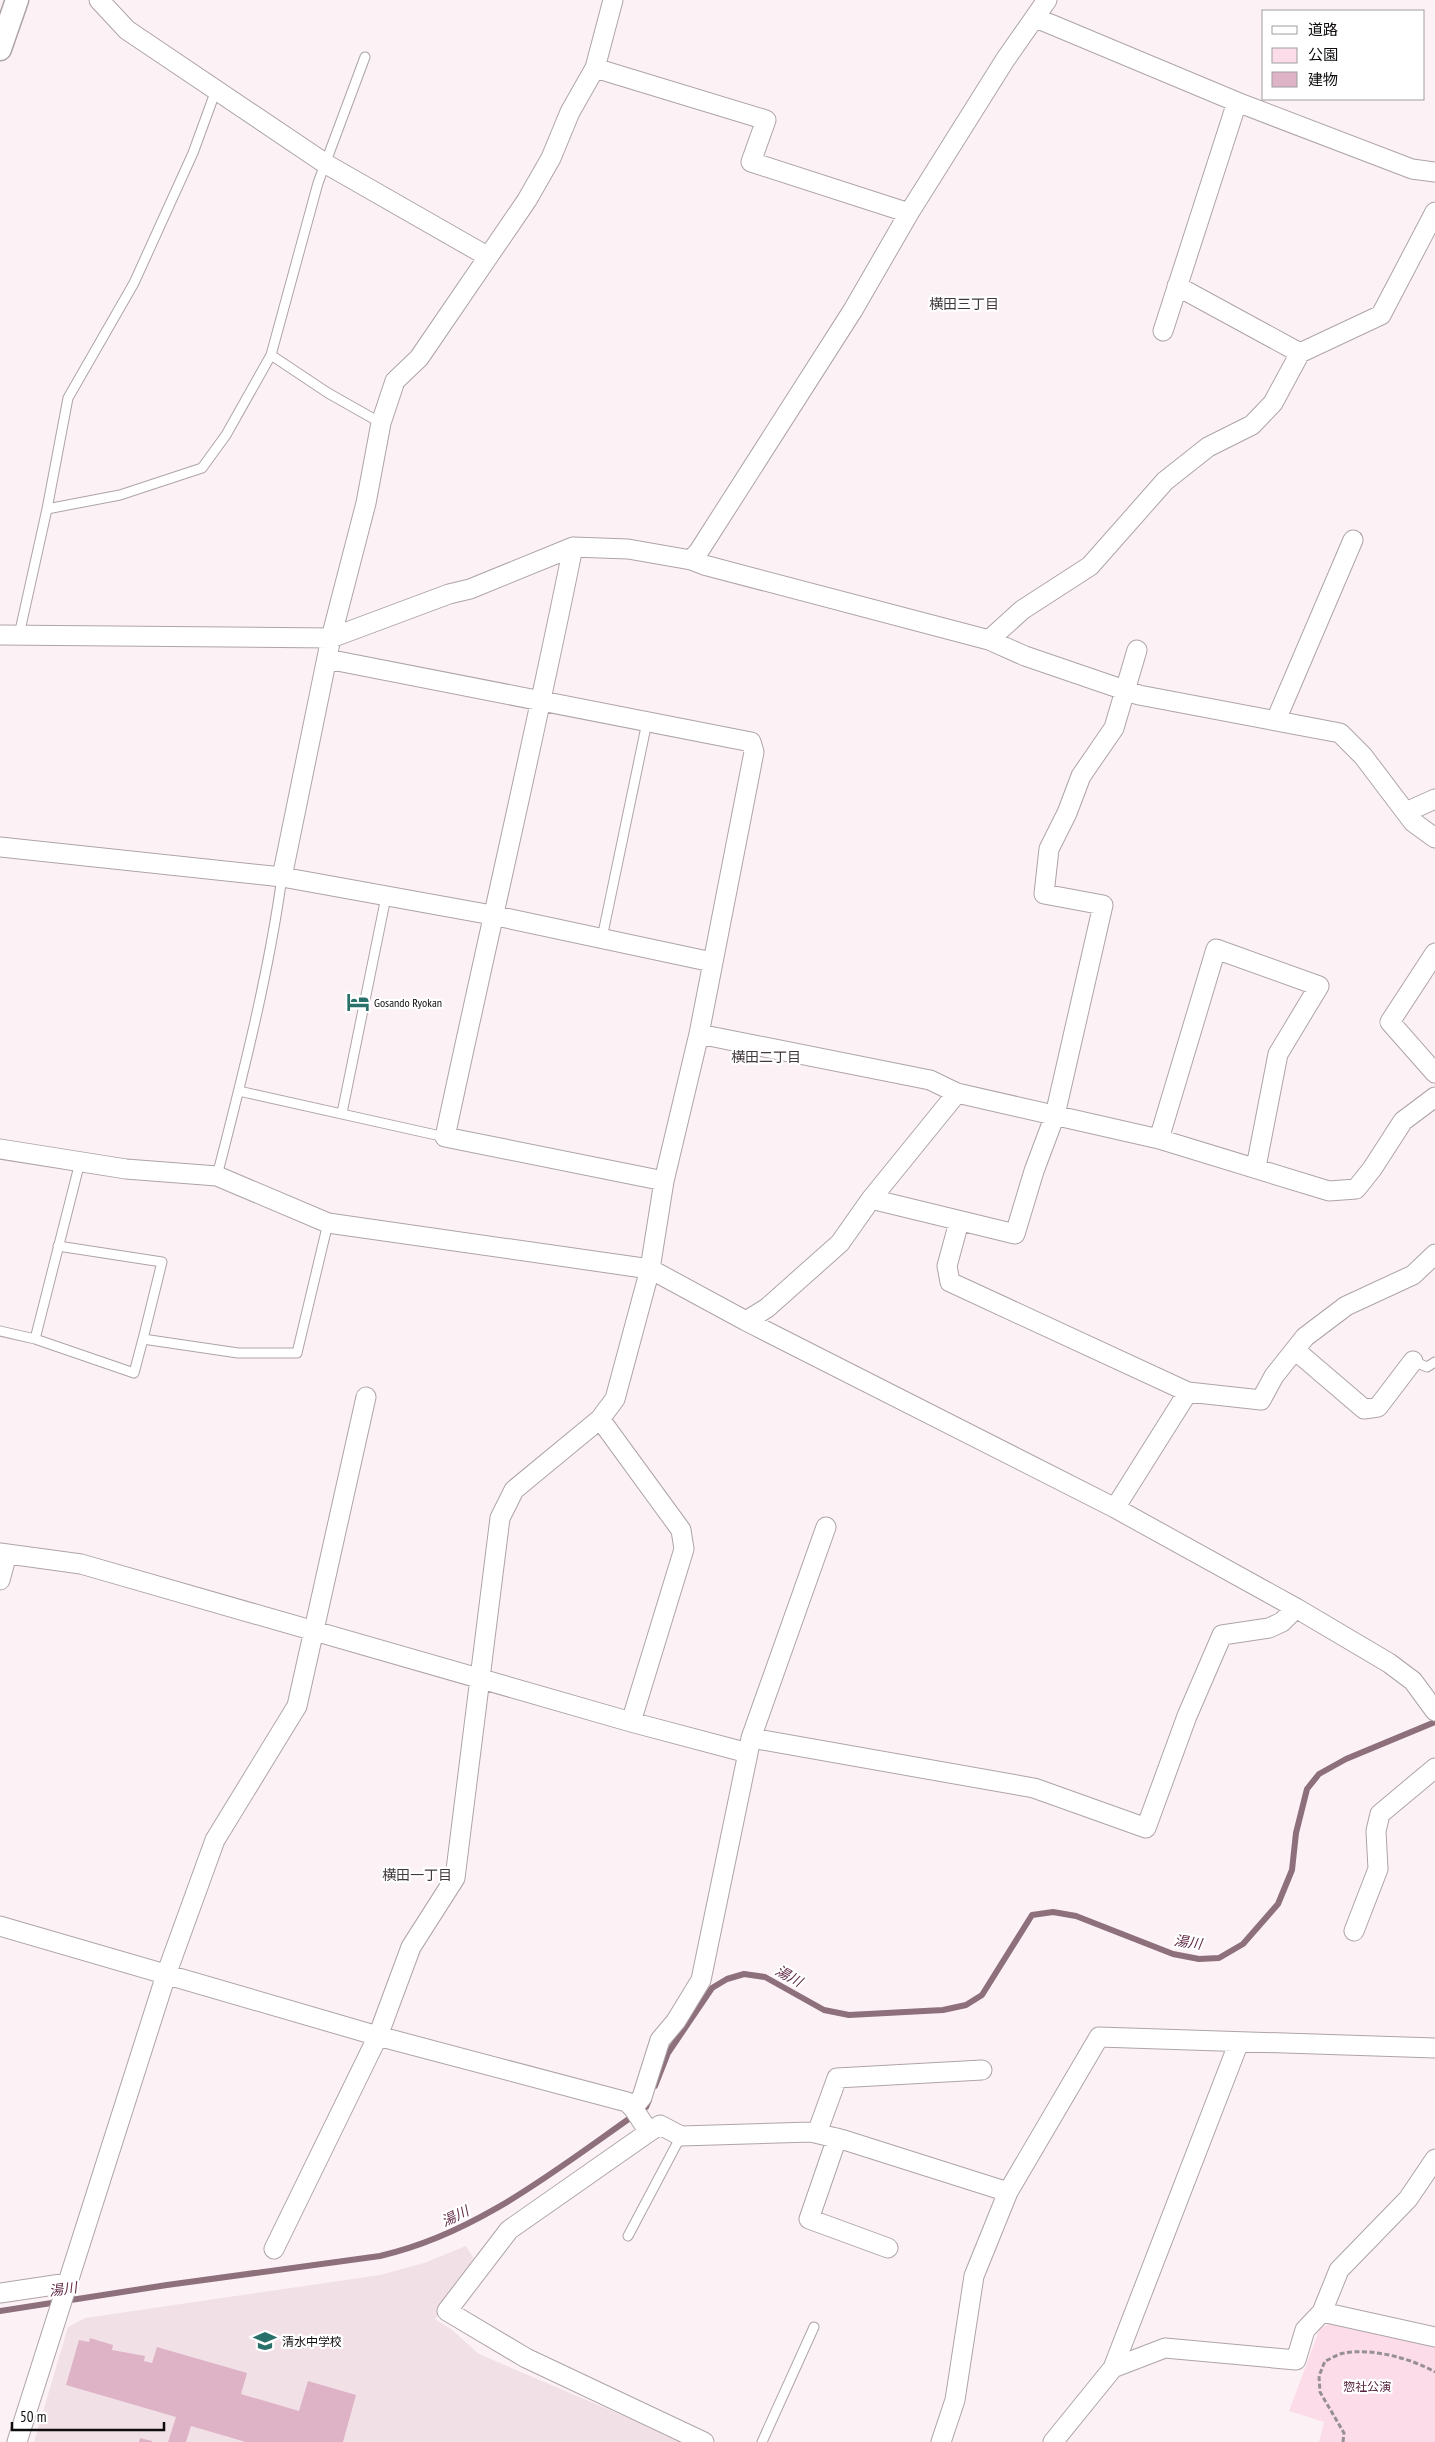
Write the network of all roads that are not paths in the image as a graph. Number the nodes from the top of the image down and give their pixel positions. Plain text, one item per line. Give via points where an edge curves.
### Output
1 (17, 0) edge
2 (100, 0) edge
3 (613, 0) edge
4 (1047, 0) edge
5 (1036, 18) junction
6 (0, 49) edge
7 (364, 57) dead end
8 (595, 68) junction
9 (216, 90) junction
10 (1237, 102) junction
11 (326, 164) junction
12 (1435, 172) edge
13 (1435, 212) edge
14 (909, 213) junction
15 (1429, 239) edge
16 (487, 256) junction
17 (1176, 286) junction
18 (1163, 331) dead end
19 (1300, 352) junction
20 (271, 355) junction
21 (381, 423) junction
22 (47, 509) junction
23 (1353, 540) dead end
24 (573, 547) junction
25 (691, 560) junction
26 (0, 635) edge
27 (19, 635) junction
28 (331, 638) junction
29 (989, 640) junction
30 (1137, 650) dead end
31 (327, 659) junction
32 (1126, 691) junction
33 (542, 700) junction
34 (1276, 720) junction
35 (647, 722) junction
36 (1435, 799) edge
37 (1406, 812) junction
38 (1435, 838) edge
39 (0, 847) edge
40 (282, 877) junction
41 (386, 897) junction
42 (492, 916) junction
43 (602, 938) junction
44 (1435, 953) edge
45 (712, 962) junction
46 (699, 1034) junction
47 (1435, 1073) edge
48 (239, 1091) junction
49 (957, 1093) junction
50 (1435, 1097) edge
51 (342, 1113) junction
52 (1055, 1115) junction
53 (445, 1137) junction
54 (1159, 1139) junction
55 (0, 1149) edge
56 (80, 1162) junction
57 (1256, 1167) junction
58 (217, 1176) junction
59 (664, 1181) junction
60 (871, 1199) junction
61 (959, 1222) junction
62 (328, 1223) junction
63 (58, 1246) junction
64 (1435, 1254) edge
65 (650, 1269) junction
66 (746, 1321) junction
67 (0, 1331) edge
68 (144, 1339) junction
69 (35, 1340) junction
70 (1295, 1350) junction
71 (1412, 1361) joint
72 (1435, 1362) edge
73 (1188, 1392) junction
74 (366, 1397) dead end
75 (600, 1419) junction
76 (1115, 1508) junction
77 (826, 1527) dead end
78 (3, 1554) edge
79 (0, 1580) edge
80 (1296, 1608) junction
81 (314, 1630) junction
82 (480, 1678) junction
83 (1434, 1707) edge
84 (631, 1722) junction
85 (749, 1745) junction
86 (1435, 1768) edge
87 (0, 1926) edge
88 (1354, 1931) dead end
89 (166, 1975) junction
90 (378, 2036) junction
91 (1239, 2042) junction
92 (1435, 2048) edge
93 (982, 2070) dead end
94 (639, 2118) junction
95 (817, 2133) junction
96 (682, 2136) junction
97 (836, 2138) junction
98 (1435, 2159) edge
99 (1008, 2192) junction
100 (628, 2236) dead end
101 (888, 2248) dead end
102 (274, 2249) dead end
103 (67, 2287) junction
104 (0, 2293) edge
105 (1322, 2312) junction
106 (814, 2327) dead end
107 (1435, 2337) edge
108 (1113, 2368) junction
109 (17, 2442) edge
110 (704, 2442) edge
111 (762, 2442) edge
112 (941, 2442) edge
113 (1053, 2442) edge

1 - 6 street
2 - 9 street via 127,30
3 - 8 street
4 - 5 street
5 - 10 street
5 - 14 street via 1005,60
7 - 11 lane
8 - 14 street via 766,120 751,162
8 - 16 street via 527,200
9 - 11 street
9 - 22 lane via 193,153 134,282 68,398
10 - 12 street via 1412,169
10 - 17 street
11 - 16 street
11 - 20 lane
13 - 15 street
14 - 25 street via 853,310
15 - 19 street via 1381,315
16 - 21 street via 419,358 396,381
17 - 18 street
17 - 19 street
19 - 29 street via 1273,403 1252,426 1208,447 1165,480 1090,566 1022,610
20 - 21 lane
20 - 22 lane via 226,435 202,468 120,495
21 - 28 street via 366,503
22 - 27 lane
23 - 34 street
24 - 25 street via 628,549
24 - 28 street via 470,589
24 - 33 street
25 - 29 street
26 - 27 street
27 - 28 street
28 - 31 street
29 - 32 street
30 - 32 street
31 - 33 street
31 - 40 street
32 - 34 street
32 - 52 street via 1114,728 1081,776 1049,848 1044,894 1103,905
33 - 35 street
33 - 42 street
34 - 37 street via 1340,733 1363,756
35 - 43 lane
35 - 45 street via 751,742 754,752
36 - 37 street
37 - 38 street via 1413,822
39 - 40 street
40 - 41 street
40 - 48 lane
41 - 42 street
41 - 51 lane
42 - 43 street
42 - 53 street
43 - 45 street
44 - 47 street via 1390,1022
45 - 46 street
46 - 49 street via 930,1080
46 - 59 street
48 - 51 lane
48 - 58 lane
49 - 52 street
49 - 60 street
50 - 57 street via 1403,1121 1356,1189 1329,1191
51 - 53 lane
52 - 54 street
52 - 61 street via 1015,1234
53 - 59 street
54 - 57 street
54 - 57 street via 1216,949 1319,986 1278,1054
55 - 56 street
56 - 58 street
56 - 63 lane
58 - 62 street
59 - 65 street
60 - 61 street
60 - 66 street via 840,1242 766,1308
61 - 73 street via 947,1266 950,1282
62 - 65 street
62 - 68 lane via 297,1353 238,1353
63 - 68 lane via 162,1262
63 - 69 lane
64 - 70 street via 1413,1275 1346,1306 1305,1337
65 - 66 street
65 - 75 street via 615,1399
66 - 76 street
67 - 69 lane
68 - 69 lane via 134,1373
70 - 71 street via 1364,1409 1378,1407
70 - 73 street via 1274,1376 1262,1400
71 - 72 lane via 1426,1367
73 - 76 street
74 - 81 street
75 - 82 street via 514,1490 500,1518
75 - 84 street via 681,1530 684,1549
76 - 80 street
77 - 85 street
78 - 79 street
78 - 81 street via 81,1564
80 - 83 street via 1388,1662 1413,1681
80 - 85 street via 1282,1622 1269,1628 1222,1635 1187,1716 1146,1828 1034,1788
81 - 82 street
81 - 89 street via 297,1706 215,1840
82 - 84 street
82 - 90 street via 455,1878 411,1946
84 - 85 street
85 - 94 street via 701,1980 660,2040 642,2097
86 - 88 street via 1380,1814 1376,1831 1378,1869
87 - 89 street
89 - 90 street
89 - 103 street
90 - 94 street via 627,2102
90 - 102 street
91 - 92 street
91 - 99 street via 1099,2037
91 - 108 street
93 - 95 street via 837,2078
94 - 96 street via 660,2124
94 - 110 street via 509,2230 447,2311 526,2358
95 - 96 street
95 - 97 street
96 - 100 lane
97 - 99 street
97 - 101 street via 809,2219
98 - 105 street via 1408,2199 1339,2270
99 - 112 street via 974,2276 955,2400
103 - 104 street
103 - 109 street
105 - 107 street
105 - 108 street via 1305,2330 1296,2360 1165,2348
106 - 111 lane
108 - 113 street

